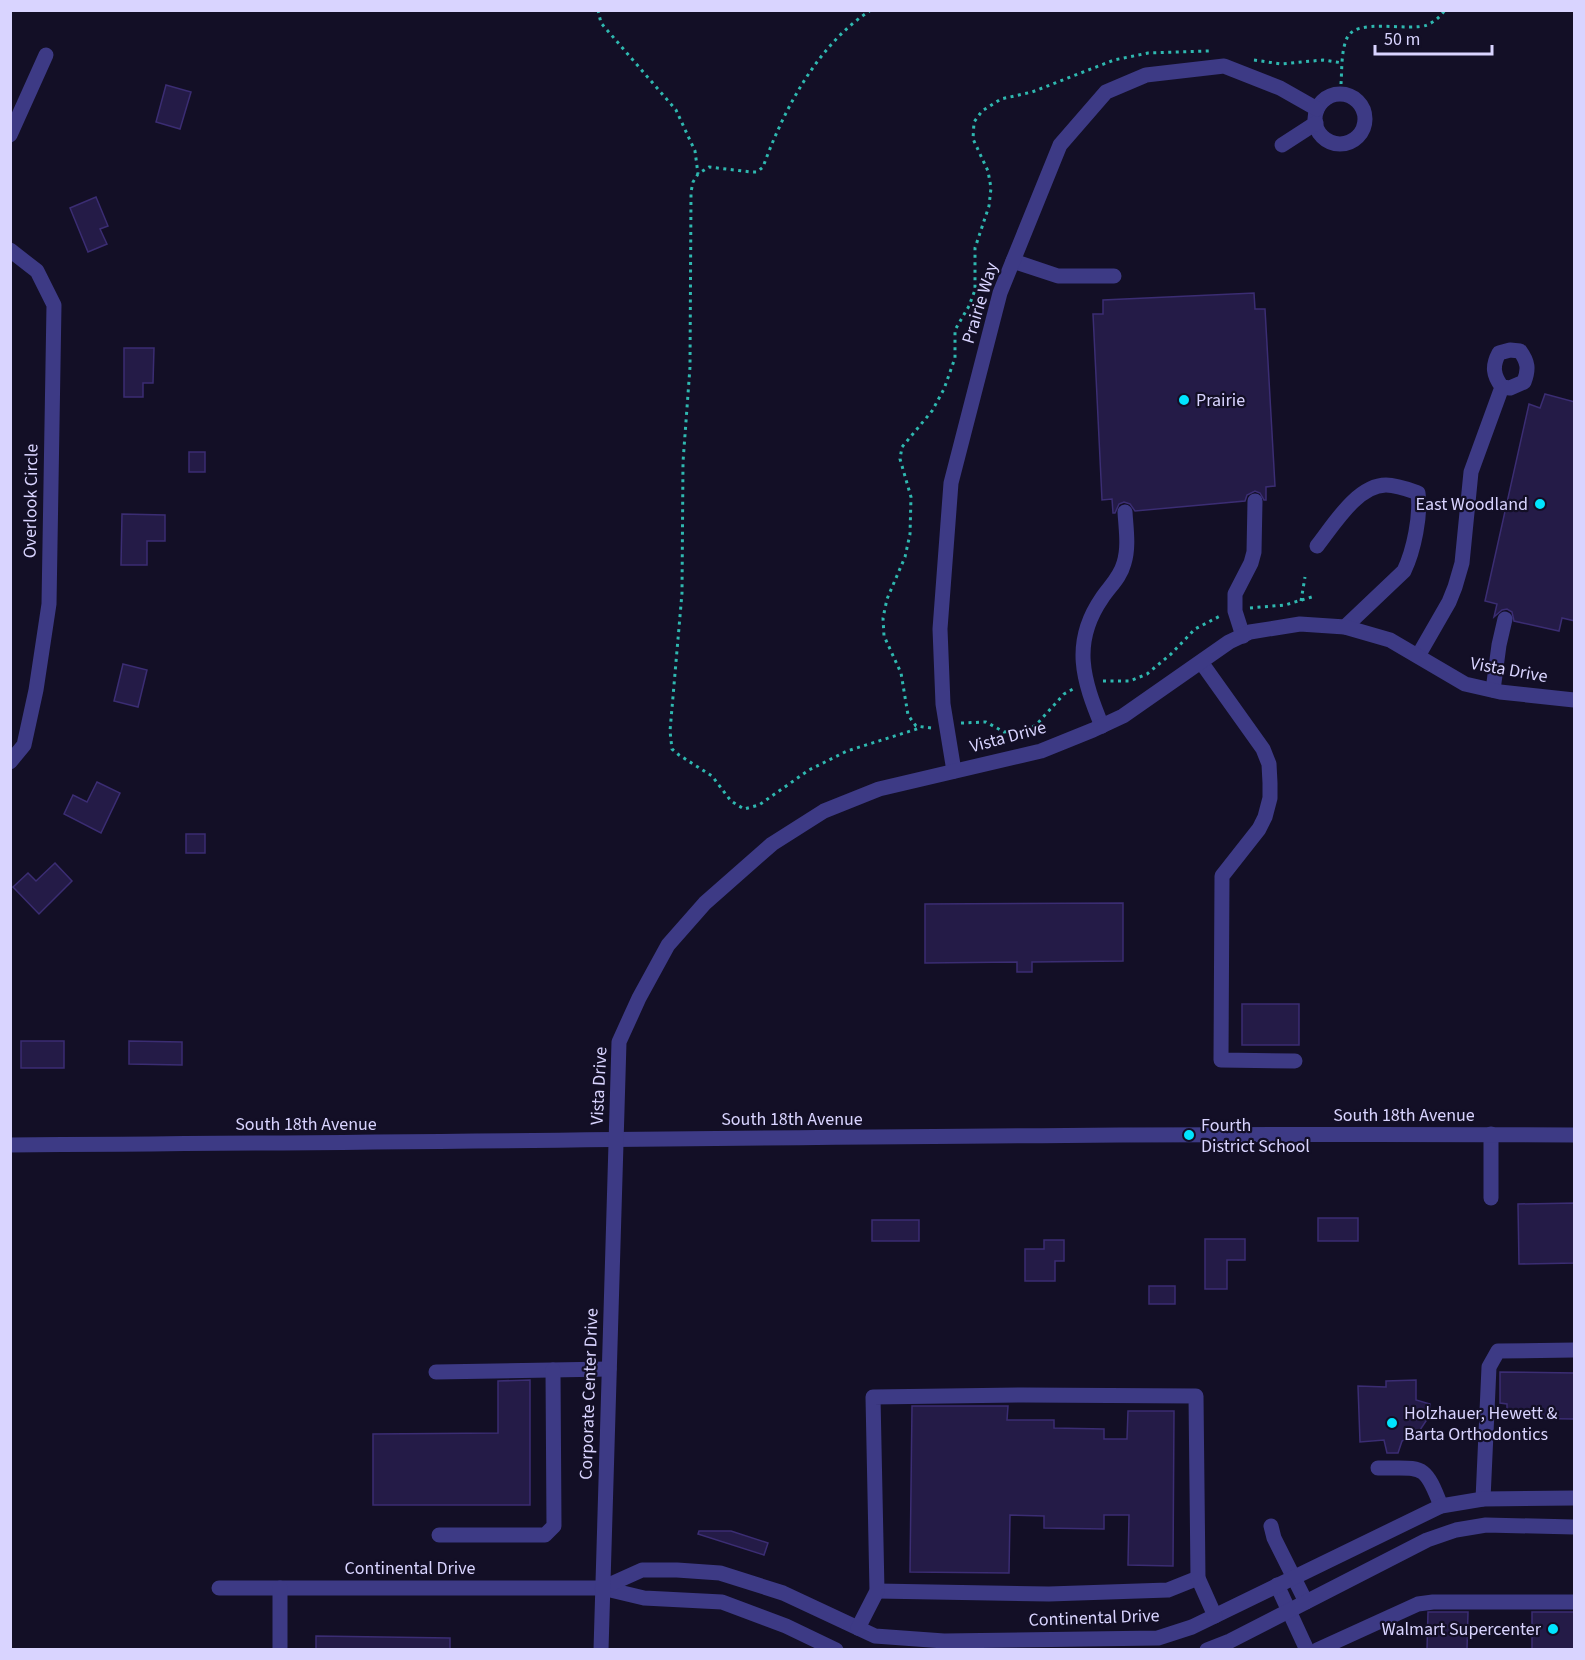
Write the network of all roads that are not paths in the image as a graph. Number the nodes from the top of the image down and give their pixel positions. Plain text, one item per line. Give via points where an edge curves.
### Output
1 (46, 55) dead end
2 (10, 135) edge
3 (1282, 145) dead end
4 (10, 250) edge
5 (1013, 261) junction
6 (1113, 276) dead end
7 (1502, 387) dead end
8 (1255, 501) dead end
9 (1125, 512) dead end
10 (1317, 546) dead end
11 (1505, 619) dead end
12 (1345, 627) junction
13 (1243, 636) junction
14 (1418, 656) junction
15 (1201, 662) junction
16 (1493, 690) junction
17 (1575, 700) edge
18 (1102, 726) junction
19 (10, 762) edge
20 (954, 771) junction
21 (1295, 1061) dead end
22 (1491, 1134) junction
23 (1575, 1135) edge
24 (616, 1139) junction
25 (10, 1145) edge
26 (1491, 1198) dead end
27 (1575, 1350) edge
28 (609, 1369) junction
29 (553, 1370) junction
30 (436, 1372) dead end
31 (1378, 1468) dead end
32 (1483, 1498) junction
33 (1575, 1498) edge
34 (1441, 1506) junction
35 (1271, 1526) dead end
36 (1575, 1527) edge
37 (439, 1535) dead end
38 (1294, 1577) junction
39 (1198, 1578) junction
40 (1277, 1586) junction
41 (219, 1588) dead end
42 (280, 1588) junction
43 (602, 1588) junction
44 (877, 1591) junction
45 (1306, 1602) junction
46 (1575, 1602) edge
47 (1289, 1611) junction
48 (1215, 1616) junction
49 (858, 1628) junction
50 (815, 1645) edge
51 (1049, 1645) edge
52 (280, 1650) edge
53 (600, 1650) edge
54 (836, 1650) edge
55 (1207, 1650) edge
56 (1306, 1650) edge
57 (1317, 1650) edge

1 - 2 street
3 - 5 street, Prairie Way via 1317,116 1280,88 1224,66 1146,75 1107,92 1060,146
4 - 19 street, Overlook Circle via 37,271 54,305 49,604 24,745
5 - 6 street via 1058,276
5 - 20 street, Prairie Way via 1000,293 951,483 940,629 943,704
7 - 14 street via 1471,472 1462,563 1449,602
8 - 13 street via 1254,552 1235,594 1235,611
9 - 18 street via 1125,561 1093,614 1083,646 1086,684
10 - 12 street via 1353,500 1371,489 1384,485 1418,493 1420,509 1404,571
11 - 16 street
12 - 13 street, Vista Drive via 1300,624
12 - 14 street, Vista Drive via 1390,640
13 - 15 street, Vista Drive
14 - 16 street, Vista Drive via 1464,684
15 - 18 street, Vista Drive
15 - 21 street via 1263,749 1270,783 1270,798 1260,829 1222,876 1221,1060
16 - 17 street, Vista Drive
18 - 20 street, Vista Drive via 1041,751
20 - 24 street, Vista Drive via 879,789 824,811 772,844 705,903 668,945 619,1042
22 - 23 street, South 18th Avenue
22 - 24 street, South 18th Avenue
22 - 26 street
24 - 25 street, South 18th Avenue
24 - 28 street, Corporate Center Drive
27 - 32 street via 1498,1351 1490,1367
28 - 29 street
28 - 43 street, Corporate Center Drive
29 - 30 street
29 - 37 street via 554,1526 546,1535
31 - 34 street via 1422,1471 1429,1476
32 - 33 street, Continental Drive
32 - 34 street, Continental Drive
34 - 38 street, Continental Drive
35 - 38 street
36 - 45 street via 1486,1525 1456,1530 1427,1540
38 - 40 street, Continental Drive
38 - 45 street
39 - 44 street via 1168,1590 1049,1594
39 - 44 street via 1196,1395 873,1397
39 - 48 street
40 - 47 street
40 - 48 street, Continental Drive
41 - 42 street, Continental Drive
42 - 43 street, Continental Drive
42 - 52 street
43 - 49 street, Continental Drive via 642,1570 720,1573 783,1593
43 - 50 street, Continental Drive via 644,1598 722,1602 786,1626
43 - 53 street, Corporate Center Drive
44 - 49 street
45 - 47 street
46 - 57 street via 1418,1604
47 - 55 street
47 - 56 street
48 - 51 street, Continental Drive via 1158,1638
49 - 51 street, Continental Drive via 875,1636
50 - 54 street, Continental Drive

